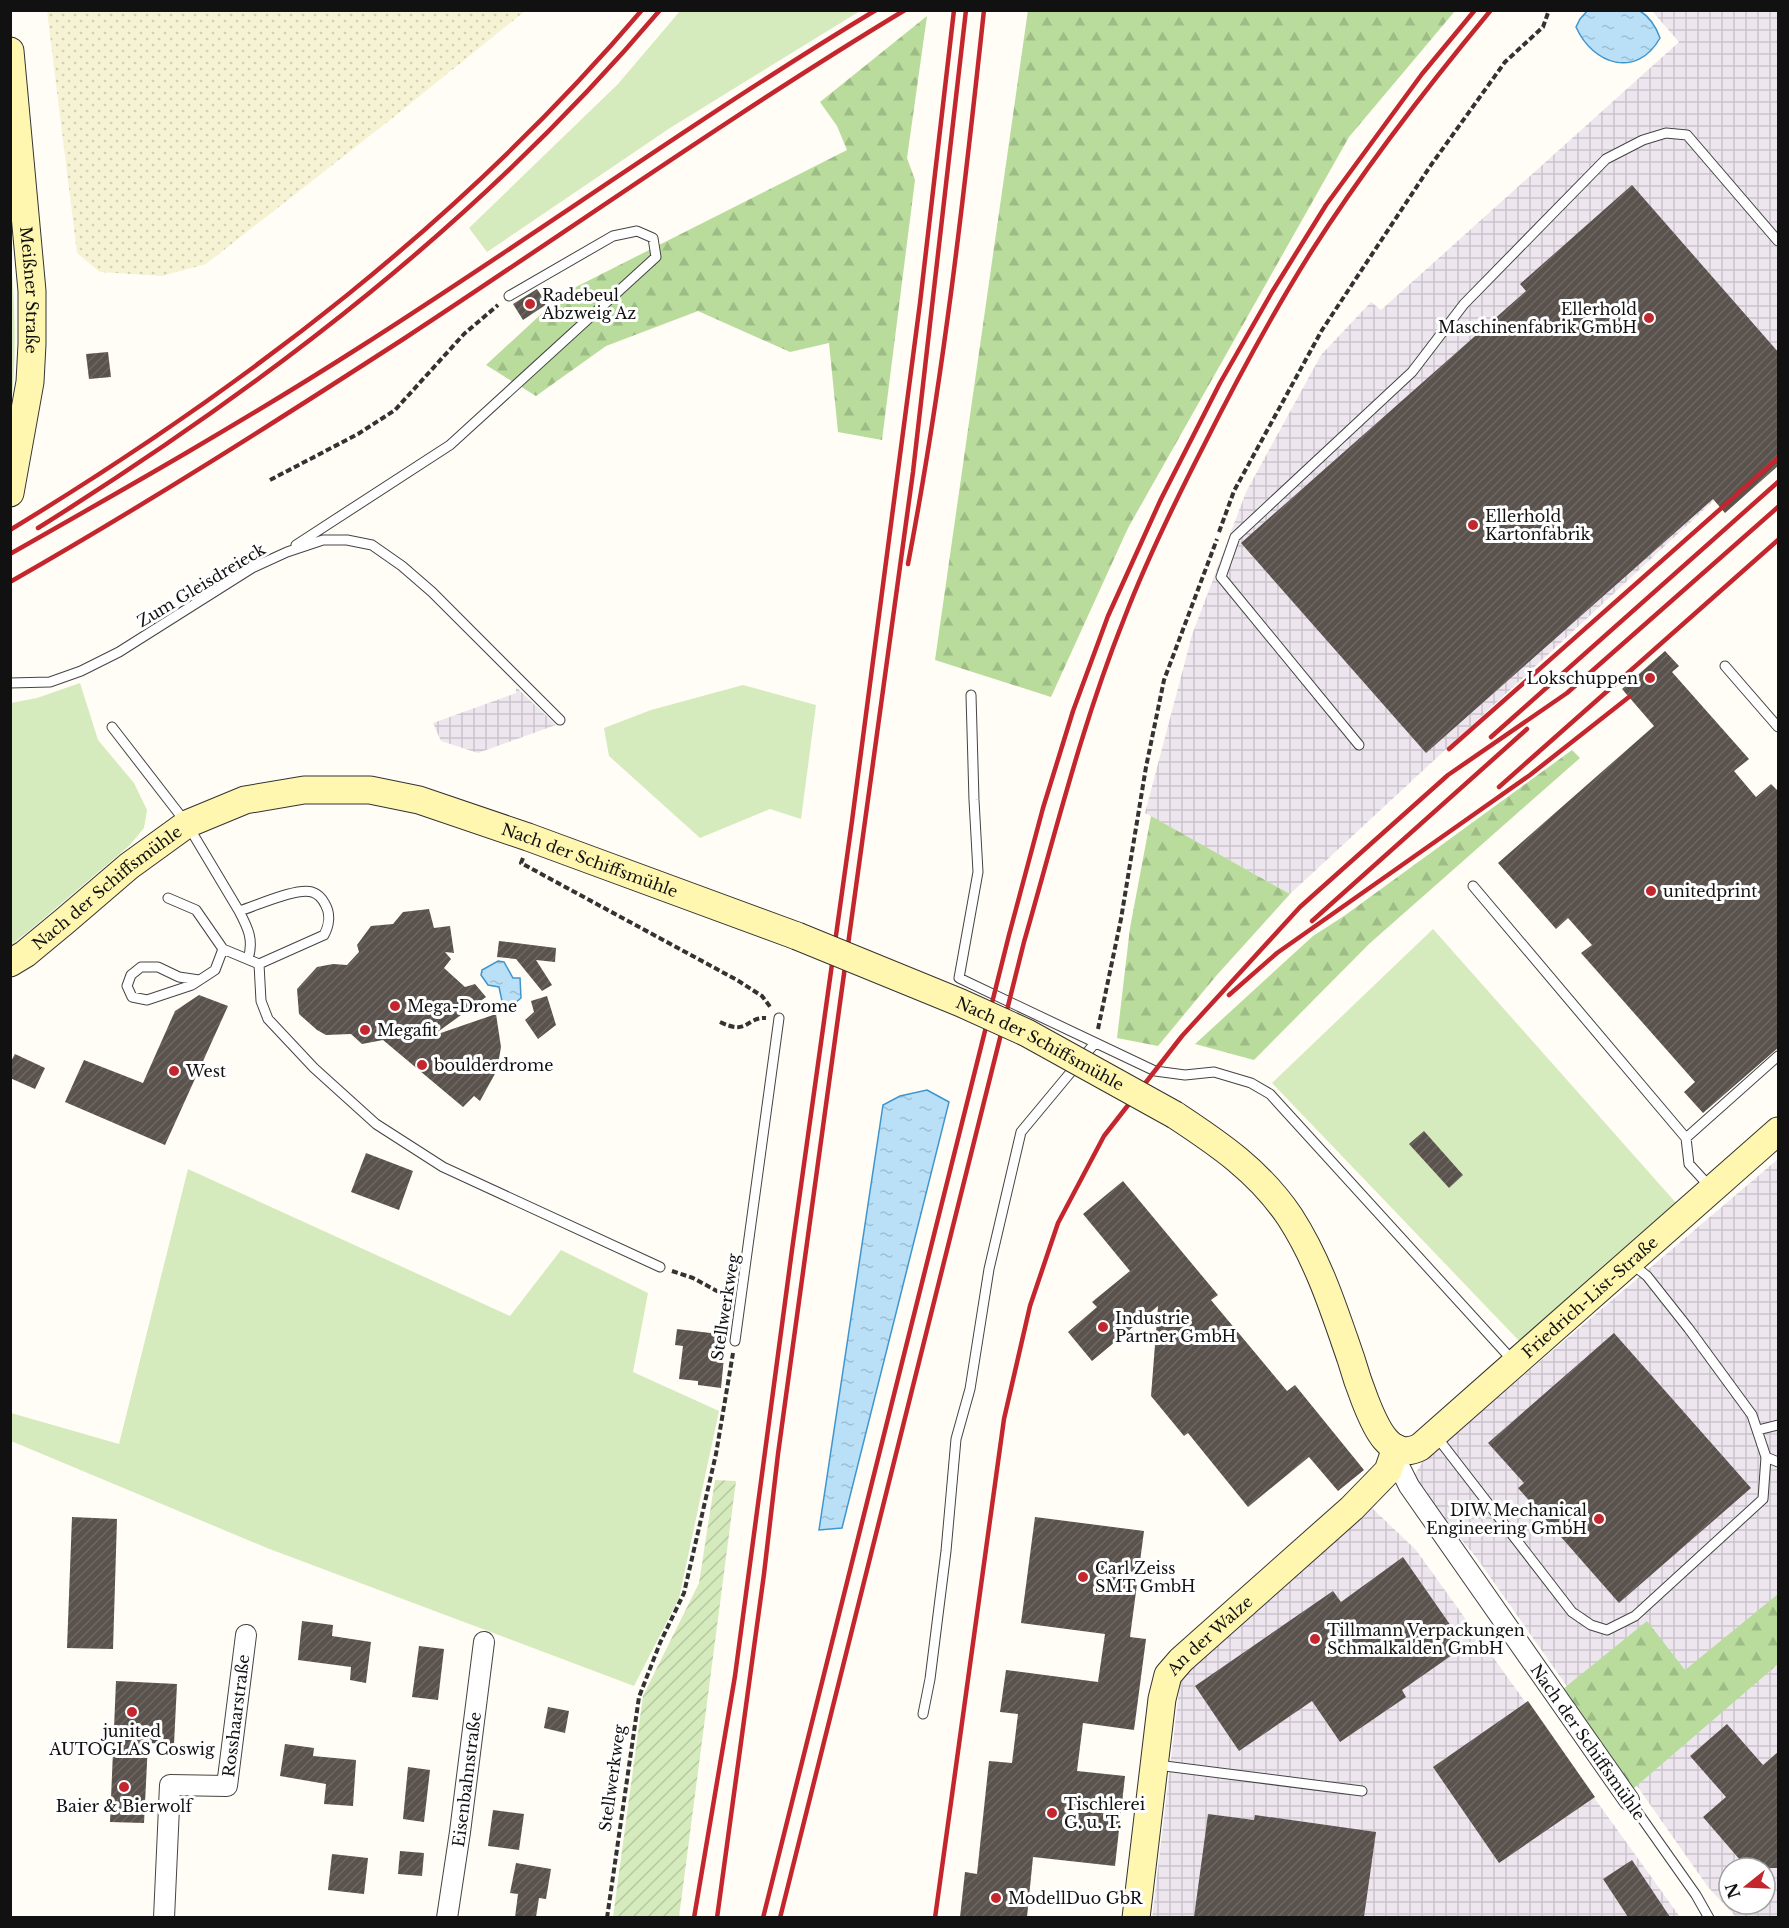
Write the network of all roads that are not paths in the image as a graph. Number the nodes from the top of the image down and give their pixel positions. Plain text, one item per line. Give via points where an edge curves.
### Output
1 (10, 51) edge
2 (1779, 241) edge
3 (509, 296) road end
4 (10, 493) edge
5 (287, 552) junction
6 (1725, 666) dead end
7 (10, 683) edge
8 (971, 695) dead end
9 (560, 720) dead end
10 (112, 727) dead end
11 (1779, 727) edge
12 (1359, 745) dead end
13 (187, 824) junction
14 (1473, 886) dead end
15 (168, 898) dead end
16 (239, 911) junction
17 (223, 949) junction
18 (248, 959) junction
19 (10, 963) edge
20 (259, 964) junction
21 (199, 980) junction
22 (779, 1018) road end
23 (1095, 1043) junction
24 (1779, 1056) edge
25 (1779, 1131) edge
26 (1686, 1137) junction
27 (1712, 1189) junction
28 (1630, 1262) junction
29 (660, 1267) road end
30 (735, 1341) road end
31 (1515, 1364) junction
32 (1779, 1425) edge
33 (1758, 1430) junction
34 (1434, 1435) junction
35 (1396, 1448) junction
36 (1766, 1457) junction
37 (1779, 1462) edge
38 (246, 1635) dead end
39 (484, 1642) dead end
40 (924, 1714) dead end
41 (1155, 1765) junction
42 (1362, 1791) dead end
43 (1629, 1800) joint
44 (164, 1917) edge
45 (447, 1917) edge
46 (1136, 1917) edge
47 (1709, 1917) edge

1 - 4 street, Meißner Straße via 32,291 32,344 30,382
2 - 12 lane via 1687,135 1666,133 1606,159 1464,304 1412,372 1235,537 1221,577
3 - 5 lane via 613,236 638,231 653,238 656,257 450,445
5 - 7 lane, Zum Gleisdreieck via 252,568 119,652 81,670 50,681
5 - 9 lane, Zum Gleisdreieck via 323,540 372,545 432,592
6 - 11 lane
8 - 23 lane, Nach der Schiffsmühle via 978,872 959,978
10 - 13 lane
13 - 16 lane
13 - 19 street, Nach der Schiffsmühle
13 - 35 street, Nach der Schiffsmühle, bridge via 245,800 304,790 370,790 419,800 797,936 1027,1033 1174,1115 1227,1149 1263,1183 1307,1245 1379,1431
14 - 26 lane
15 - 17 lane via 196,910
16 - 18 lane via 250,931 252,948
16 - 20 lane via 310,891 321,897 328,908 329,926 324,935
17 - 18 lane
17 - 21 lane via 215,970
18 - 20 lane
20 - 29 lane via 261,1001 268,1019 314,1068 376,1124 443,1167
21 - 21 lane via 147,1000 132,997 127,986 131,975 141,967 158,967 179,977
22 - 30 lane, Stellwerkweg
23 - 31 lane, Nach der Schiffsmühle via 1155,1071 1185,1076 1214,1072 1251,1083 1270,1094
23 - 40 lane via 1021,1132 989,1269 970,1389 956,1439 946,1551
24 - 26 lane
25 - 27 street, Friedrich-List-Straße
26 - 27 lane via 1689,1164
27 - 28 street, Friedrich-List-Straße
28 - 31 street, Friedrich-List-Straße
28 - 33 lane via 1647,1276 1689,1329 1752,1414
31 - 34 street, Friedrich-List-Straße
32 - 33 lane
33 - 36 lane
34 - 35 street, Friedrich-List-Straße via 1412,1452
34 - 36 lane via 1572,1612 1607,1630 1635,1616 1763,1499
35 - 41 street, An der Walze via 1388,1471 1352,1508 1168,1676
35 - 43 street, Nach der Schiffsmühle via 1398,1464 1409,1486
36 - 37 lane
38 - 44 street, Rosshaarstraße via 227,1786 170,1785
39 - 45 street, Eisenbahnstraße
41 - 42 lane
41 - 46 street, An der Walze
43 - 47 lane, Nach der Schiffsmühle

